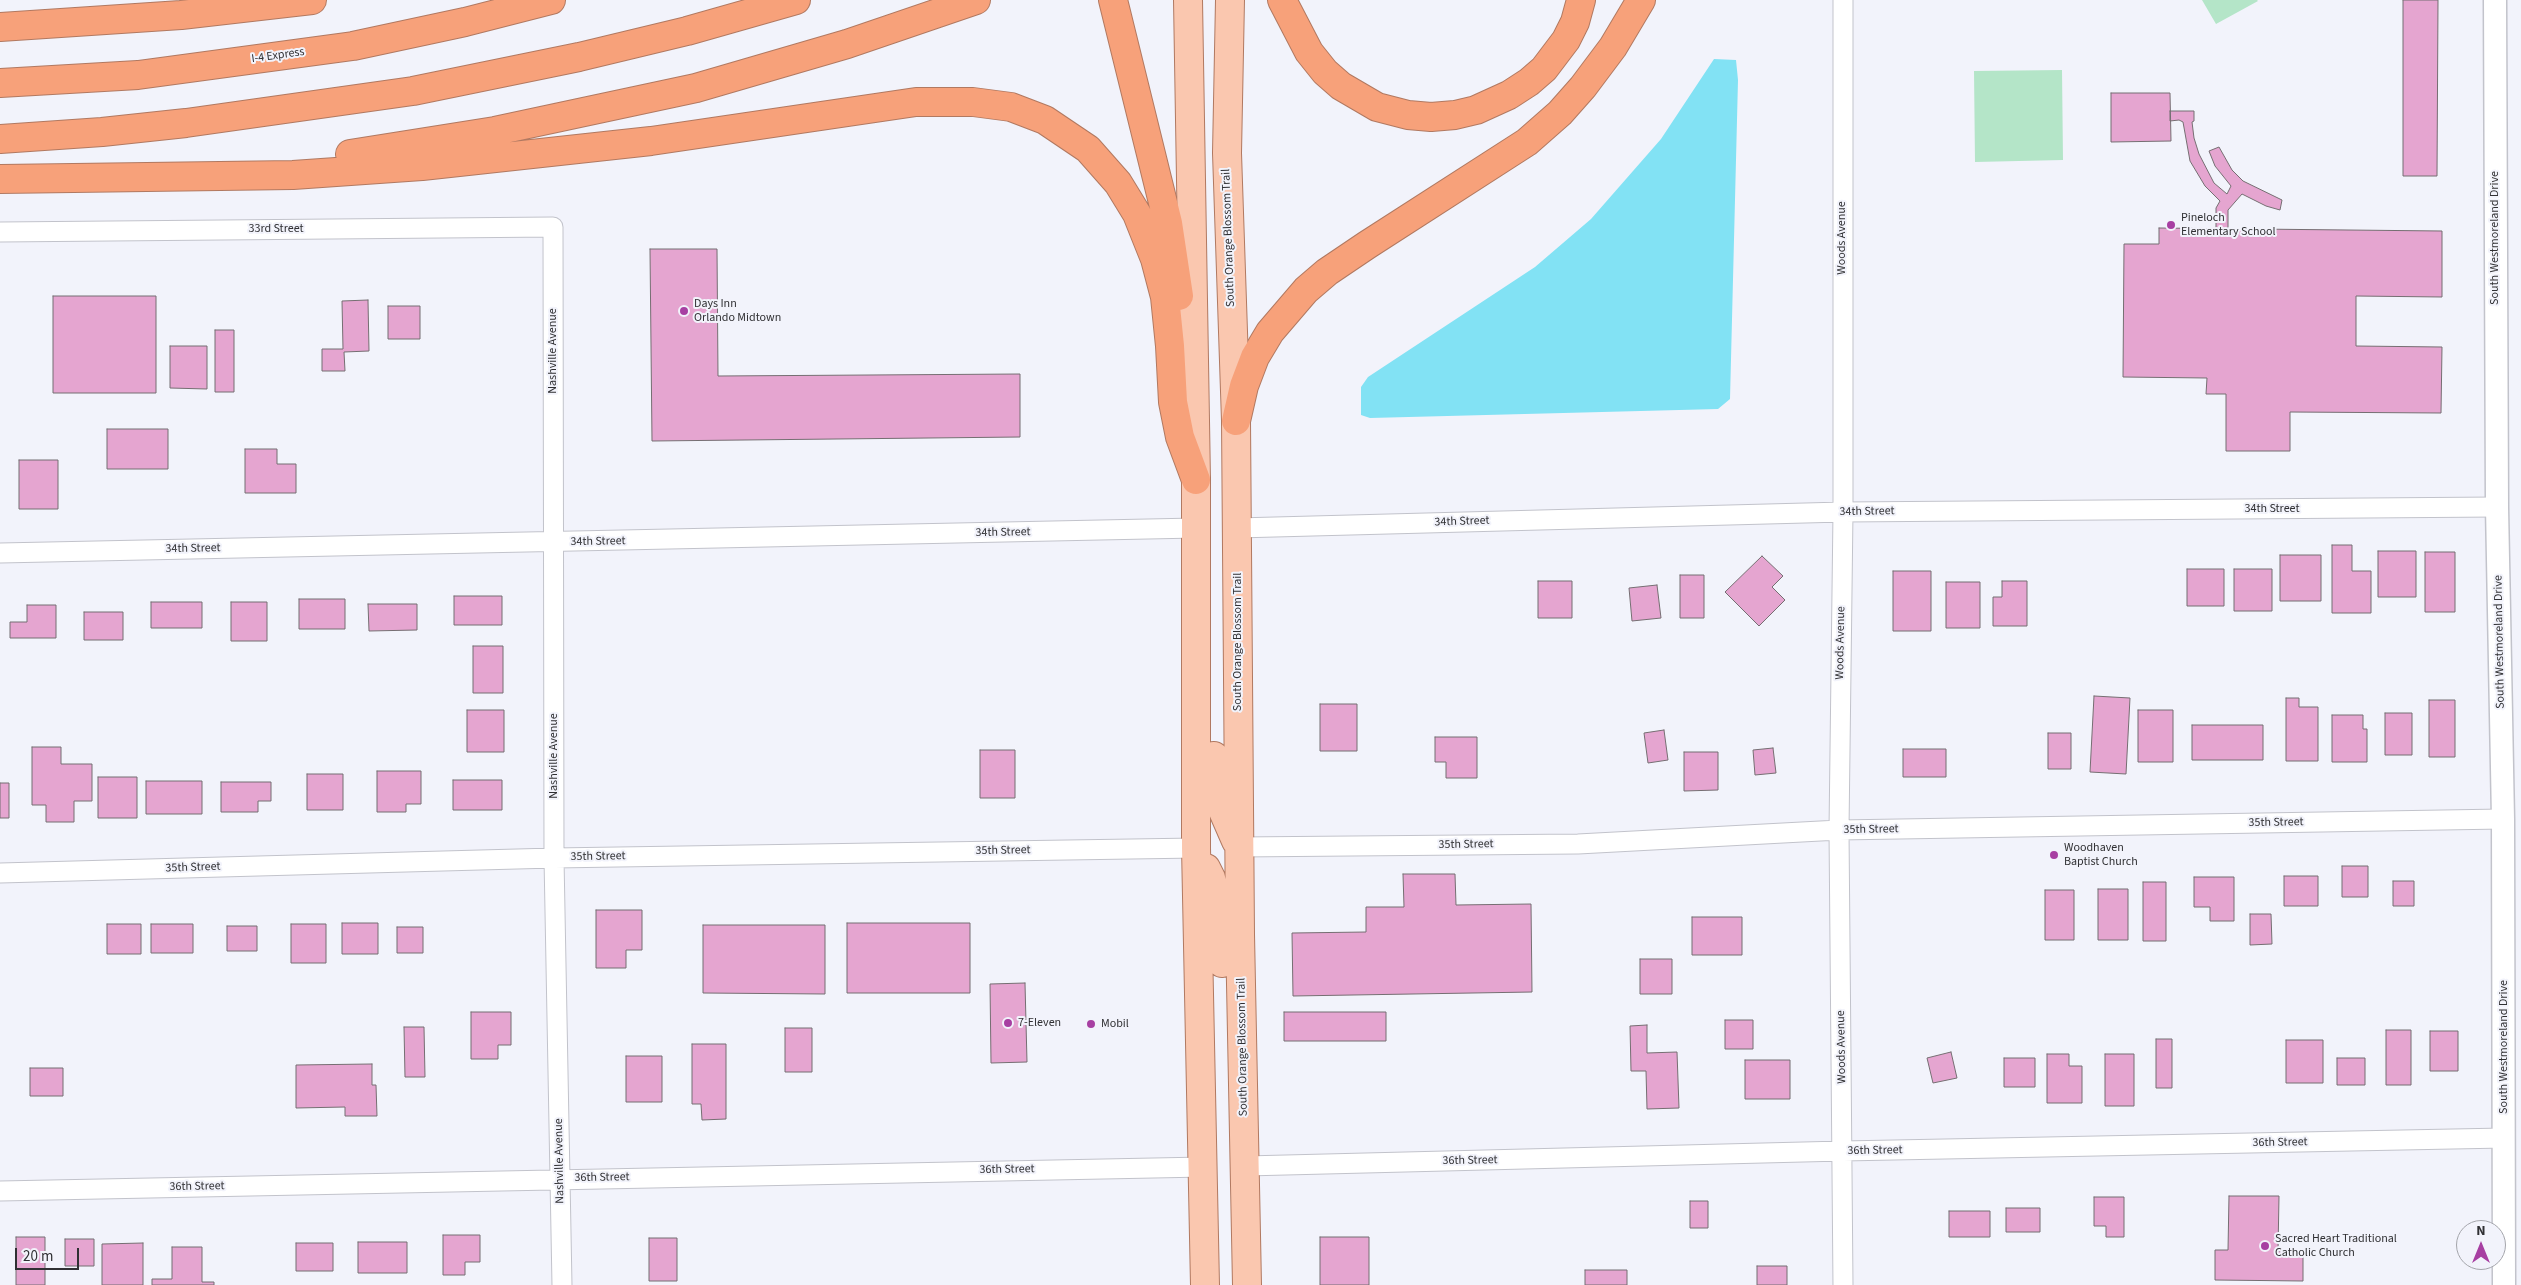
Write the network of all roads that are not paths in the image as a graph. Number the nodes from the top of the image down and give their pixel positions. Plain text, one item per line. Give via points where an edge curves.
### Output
1 (234, 0) edge
2 (312, 0) edge
3 (551, 0) edge
4 (796, 0) edge
5 (976, 0) edge
6 (1114, 0) edge
7 (1188, 0) edge
8 (1230, 0) edge
9 (1282, 0) edge
10 (1582, 0) edge
11 (1642, 0) edge
12 (1843, 0) edge
13 (2494, 0) edge
14 (100, 20) junction
15 (0, 27) edge
16 (0, 83) edge
17 (0, 139) edge
18 (148, 178) junction
19 (0, 179) edge
20 (553, 227) joint
21 (0, 232) edge
22 (1236, 421) junction
23 (1193, 424) junction
24 (1196, 480) junction
25 (2497, 507) junction
26 (1843, 512) junction
27 (1196, 528) junction
28 (1237, 528) junction
29 (554, 543) junction
30 (0, 553) edge
31 (2503, 819) junction
32 (1839, 830) junction
33 (1239, 847) junction
34 (1196, 848) junction
35 (554, 858) junction
36 (0, 873) edge
37 (1244, 1109) junction
38 (2504, 1138) junction
39 (1843, 1151) junction
40 (1246, 1166) junction
41 (1204, 1168) junction
42 (561, 1179) junction
43 (0, 1192) edge
44 (562, 1285) edge
45 (1204, 1285) edge
46 (1247, 1285) edge
47 (1843, 1285) edge
48 (2504, 1285) edge

1 - 14 highway
2 - 14 highway via 181,15
3 - 16 highway, I-4 Express via 465,22 333,48 138,75
4 - 17 highway via 579,58 413,90 177,124
5 - 18 highway via 755,72 588,113 341,156
6 - 23 highway via 1171,239
7 - 23 main road
8 - 22 main road, South Orange Blossom Trail via 1226,153
9 - 10 highway via 1309,52 1341,86 1377,107 1431,117 1476,110 1510,95 1529,82 1544,69 1566,40
11 - 22 highway via 1583,87 1527,142 1351,256 1306,290 1274,327 1255,357
12 - 26 street, Woods Avenue
13 - 25 street, South Westmoreland Drive
14 - 15 highway
18 - 19 highway
18 - 24 highway via 293,175 550,154 929,101 1011,107 1051,124 1088,150 1118,183 1137,214 1155,259 1164,297 1173,402 1180,437
20 - 21 street, 33rd Street
20 - 29 street, Nashville Avenue
22 - 28 main road, South Orange Blossom Trail
23 - 24 main road
24 - 27 main road
25 - 26 street, 34th Street
25 - 31 street, South Westmoreland Drive
26 - 28 street, 34th Street
26 - 32 street, Woods Avenue
27 - 29 street, 34th Street
27 - 33 main road via 1211,599 1215,794
27 - 34 main road
28 - 33 main road, South Orange Blossom Trail
29 - 30 street, 34th Street
29 - 35 street, Nashville Avenue
31 - 32 street, 35th Street
31 - 38 street, South Westmoreland Drive
32 - 33 street, 35th Street via 1578,844
32 - 39 street, Woods Avenue
33 - 37 main road, South Orange Blossom Trail
34 - 35 street, 35th Street
34 - 37 main road via 1211,878 1219,912 1225,1054
34 - 41 main road
35 - 36 street, 35th Street
35 - 42 street, Nashville Avenue
37 - 40 main road, South Orange Blossom Trail
38 - 39 street, 36th Street
38 - 48 street, South Westmoreland Drive
39 - 40 street, 36th Street
39 - 47 street, Woods Avenue
40 - 46 main road, South Orange Blossom Trail
41 - 42 street, 36th Street
41 - 45 main road
42 - 43 street, 36th Street
42 - 44 street, Nashville Avenue

